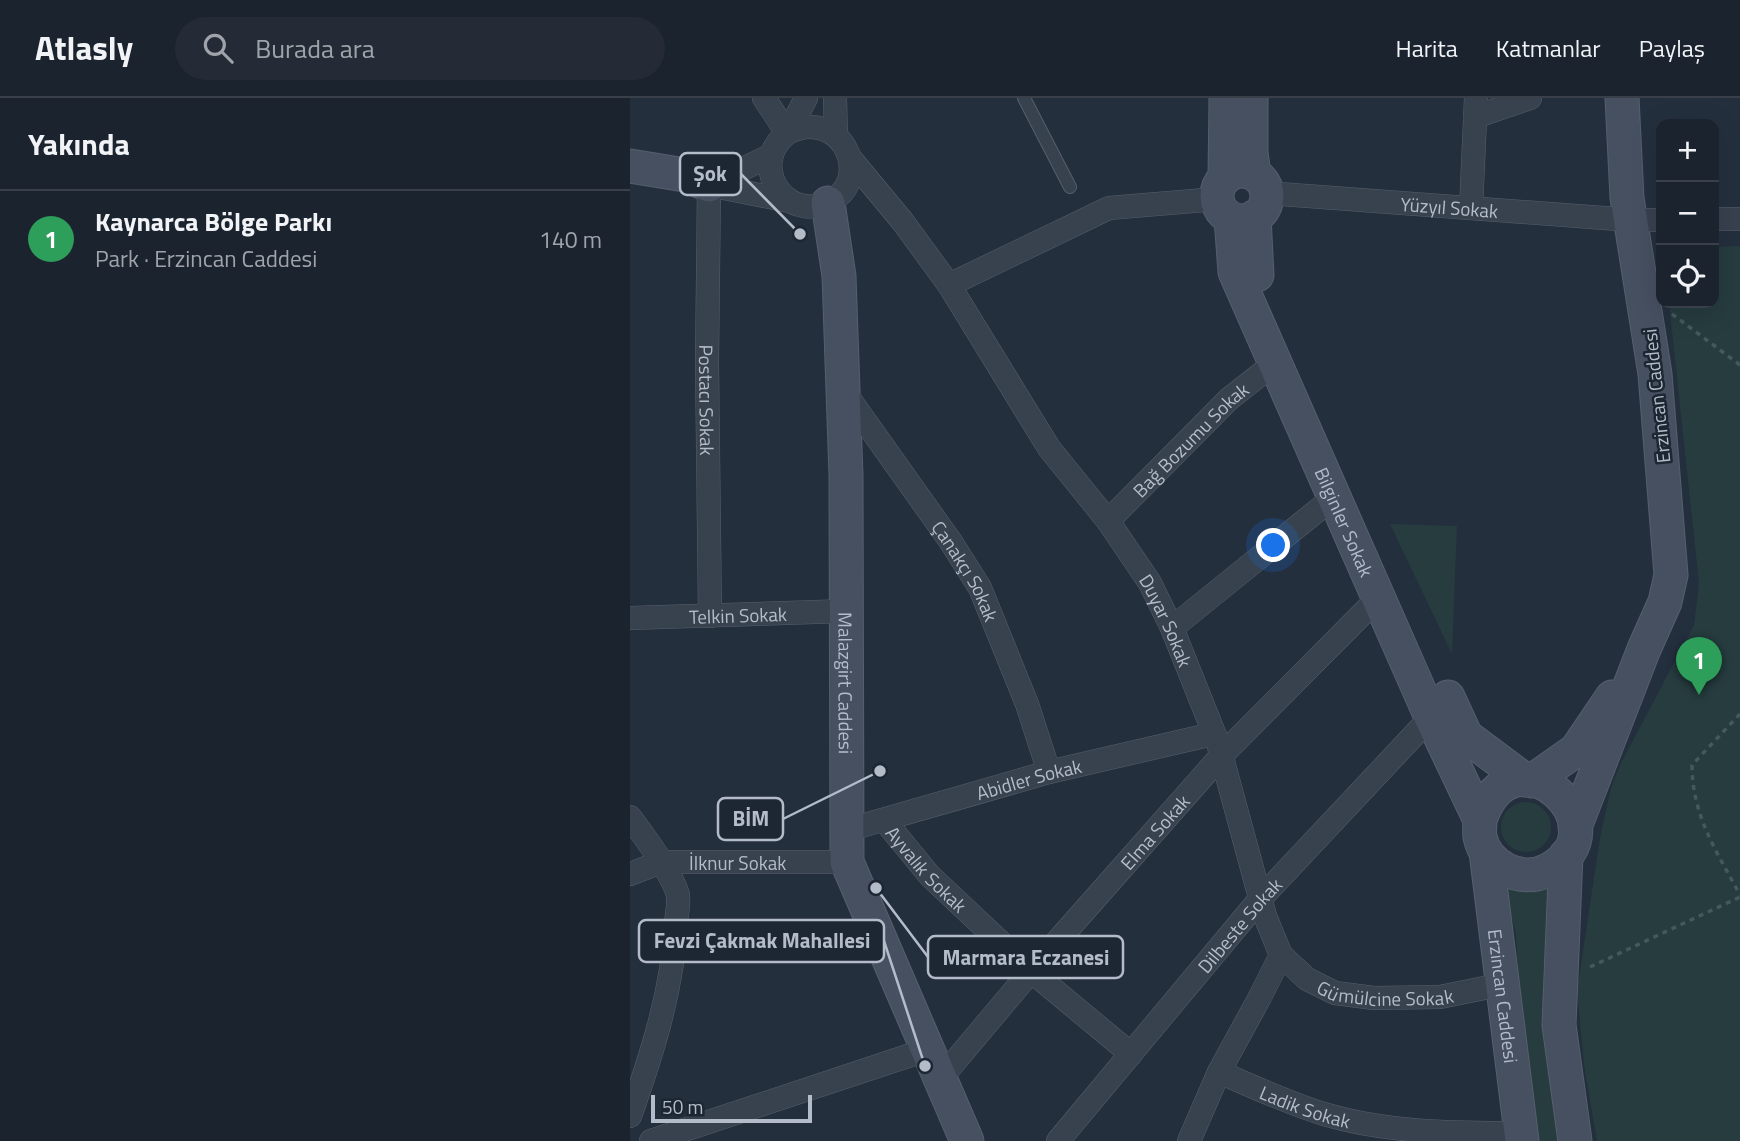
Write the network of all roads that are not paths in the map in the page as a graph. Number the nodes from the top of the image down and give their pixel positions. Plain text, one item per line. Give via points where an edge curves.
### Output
1 (764, 98) edge
2 (806, 98) edge
3 (835, 98) edge
4 (1024, 98) edge
5 (1226, 98) edge
6 (1251, 98) edge
7 (1530, 98) edge
8 (1622, 98) edge
9 (1475, 107) edge
10 (787, 133) junction
11 (836, 135) junction
12 (772, 155) junction
13 (850, 158) junction
14 (630, 166) edge
15 (709, 185) junction
16 (1070, 187) dead end
17 (1241, 197) junction
18 (789, 201) junction
19 (828, 203) junction
20 (1471, 208) junction
21 (1719, 219) edge
22 (1740, 219) edge
23 (1646, 220) edge
24 (949, 285) junction
25 (1275, 363) junction
26 (843, 390) junction
27 (1334, 497) junction
28 (1108, 521) junction
29 (1378, 597) junction
30 (846, 611) junction
31 (710, 616) junction
32 (630, 618) edge
33 (1172, 628) junction
34 (1644, 649) junction
35 (1432, 717) junction
36 (1213, 734) junction
37 (1221, 756) junction
38 (1049, 772) junction
39 (1528, 780) junction
40 (630, 817) edge
41 (884, 820) junction
42 (1483, 836) junction
43 (1570, 841) junction
44 (847, 846) junction
45 (661, 862) junction
46 (630, 874) edge
47 (1260, 899) junction
48 (1281, 954) junction
49 (1031, 971) junction
50 (1504, 984) junction
51 (1131, 1054) junction
52 (935, 1063) junction
53 (1219, 1072) junction
54 (630, 1116) edge
55 (1521, 1137) edge
56 (652, 1141) edge
57 (967, 1141) edge
58 (1058, 1141) edge
59 (1189, 1141) edge
60 (1575, 1141) edge

1 - 10 street
2 - 10 street
3 - 11 street
4 - 16 lane
5 - 17 street, Bilginler Sokak
6 - 17 street, Bilginler Sokak via 1251,153
7 - 9 street
8 - 23 street, Erzincan Caddesi via 1625,177
9 - 20 street
10 - 11 street via 812,126
10 - 12 street
11 - 13 street
12 - 15 street
12 - 18 street via 773,181
13 - 19 street via 847,184
13 - 24 street, Duyar Sokak
14 - 15 street via 685,175
15 - 18 street
15 - 31 street, Postacı Sokak
17 - 20 street, Yüzyıl Sokak
17 - 24 street, Yüzyıl Sokak via 1110,208
17 - 25 street, Bilginler Sokak via 1235,272
17 - 39 street, Bilginler Sokak via 1257,274 1466,736
18 - 19 street via 802,206
19 - 26 street, Malazgirt Caddesi via 839,276
20 - 23 street, Yüzyıl Sokak
21 - 22 street
23 - 34 street, Erzincan Caddesi via 1644,292 1672,565 1665,602
24 - 28 street, Duyar Sokak via 1049,448
25 - 27 street, Bilginler Sokak
25 - 28 street, Bağ Bozumu Sokak via 1229,399
26 - 30 street, Malazgirt Caddesi
26 - 38 street, Çanakçı Sokak via 981,588
27 - 29 street, Bilginler Sokak
27 - 33 street
28 - 33 street, Duyar Sokak via 1150,583
29 - 35 street, Bilginler Sokak
29 - 37 street, Elma Sokak
30 - 31 street, Telkin Sokak
30 - 44 street, Malazgirt Caddesi
31 - 32 street, Telkin Sokak
33 - 36 street, Duyar Sokak
34 - 39 street, Erzincan Caddesi via 1576,750
34 - 43 street, Erzincan Caddesi
35 - 42 street, Bilginler Sokak
35 - 47 street, Dilbeste Sokak
36 - 37 street, Duyar Sokak
36 - 38 street, Abidler Sokak
37 - 47 street, Duyar Sokak
37 - 49 street, Elma Sokak
38 - 41 street, Abidler Sokak
39 - 42 street, Erzincan Caddesi via 1509,783 1495,792 1485,805
39 - 43 street, Erzincan Caddesi via 1555,789 1565,799 1572,812
40 - 45 street
41 - 44 street, Abidler Sokak
41 - 49 street, Ayvalık Sokak via 930,877
42 - 43 street via 1497,864 1528,875 1549,869
42 - 50 street, Erzincan Caddesi
43 - 60 street, Erzincan Caddesi via 1559,1025
44 - 45 street, İlknur Sokak
44 - 52 street, Malazgirt Caddesi
45 - 46 street, İlknur Sokak
45 - 54 street via 678,896 675,951 646,1073
47 - 48 street, Duyar Sokak
47 - 51 street, Dilbeste Sokak
48 - 50 street, Gümülcine Sokak via 1307,979 1335,993 1374,998 1440,997
48 - 53 street
49 - 51 street, Ayvalık Sokak
49 - 52 street, Elma Sokak
50 - 55 street, Erzincan Caddesi
51 - 58 street, Dilbeste Sokak
52 - 56 street
52 - 57 street, Malazgirt Caddesi
53 - 55 street, Ladik Sokak via 1272,1096 1375,1126
53 - 59 street

